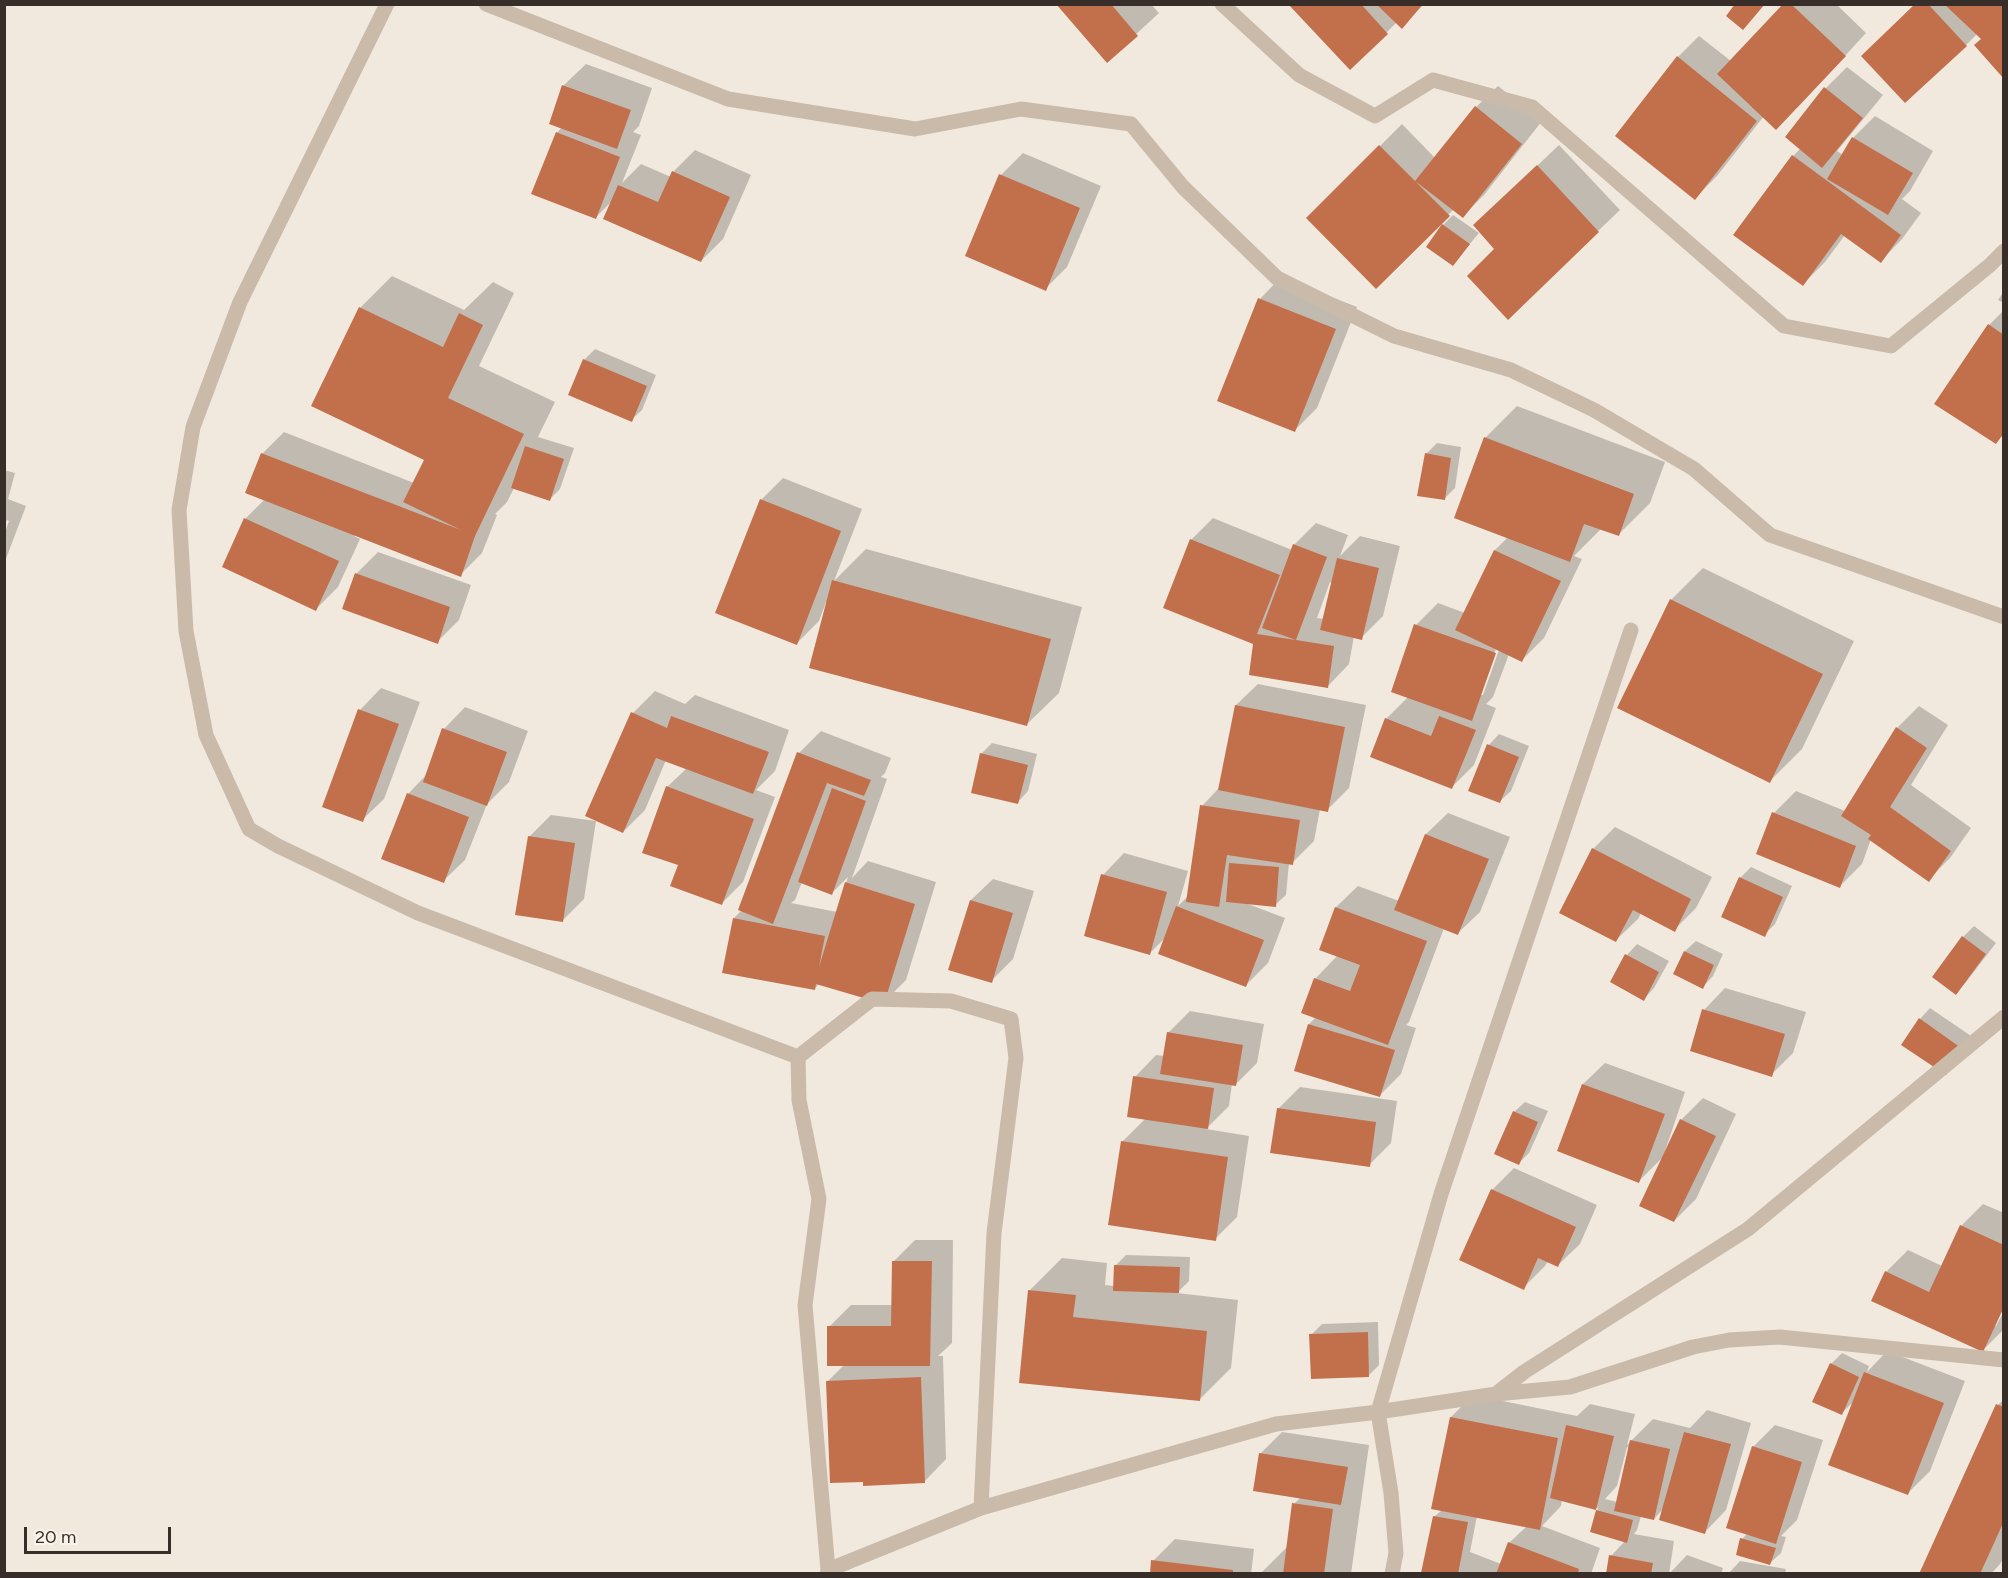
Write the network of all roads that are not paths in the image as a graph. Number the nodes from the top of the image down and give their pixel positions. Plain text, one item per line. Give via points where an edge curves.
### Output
1 (387, 4) edge
2 (486, 4) edge
3 (1222, 4) edge
4 (2004, 251) edge
5 (2004, 617) edge
6 (1631, 630) dead end
7 (2004, 1017) edge
8 (798, 1057) junction
9 (2004, 1360) edge
10 (1496, 1394) junction
11 (1378, 1412) junction
12 (981, 1508) junction
13 (827, 1572) edge
14 (1392, 1574) edge

1 - 8 street via 240,302 192,427 179,510 186,631 206,735 249,829 278,846 418,913
2 - 5 street via 728,99 915,129 1021,109 1131,124 1183,187 1277,278 1394,336 1511,370 1594,410 1694,469 1770,535
3 - 4 street via 1299,75 1375,116 1433,80 1532,107 1784,326 1891,346
6 - 11 street via 1441,1194
7 - 10 street via 1749,1229 1524,1372
8 - 12 street via 872,999 951,1001 1011,1019 1016,1058 994,1233
8 - 13 street via 799,1100 819,1199 805,1305
9 - 10 street via 1780,1337 1729,1340 1693,1347 1570,1387
10 - 11 street
11 - 12 street via 1276,1424
11 - 14 street via 1391,1493 1396,1553
12 - 13 street

